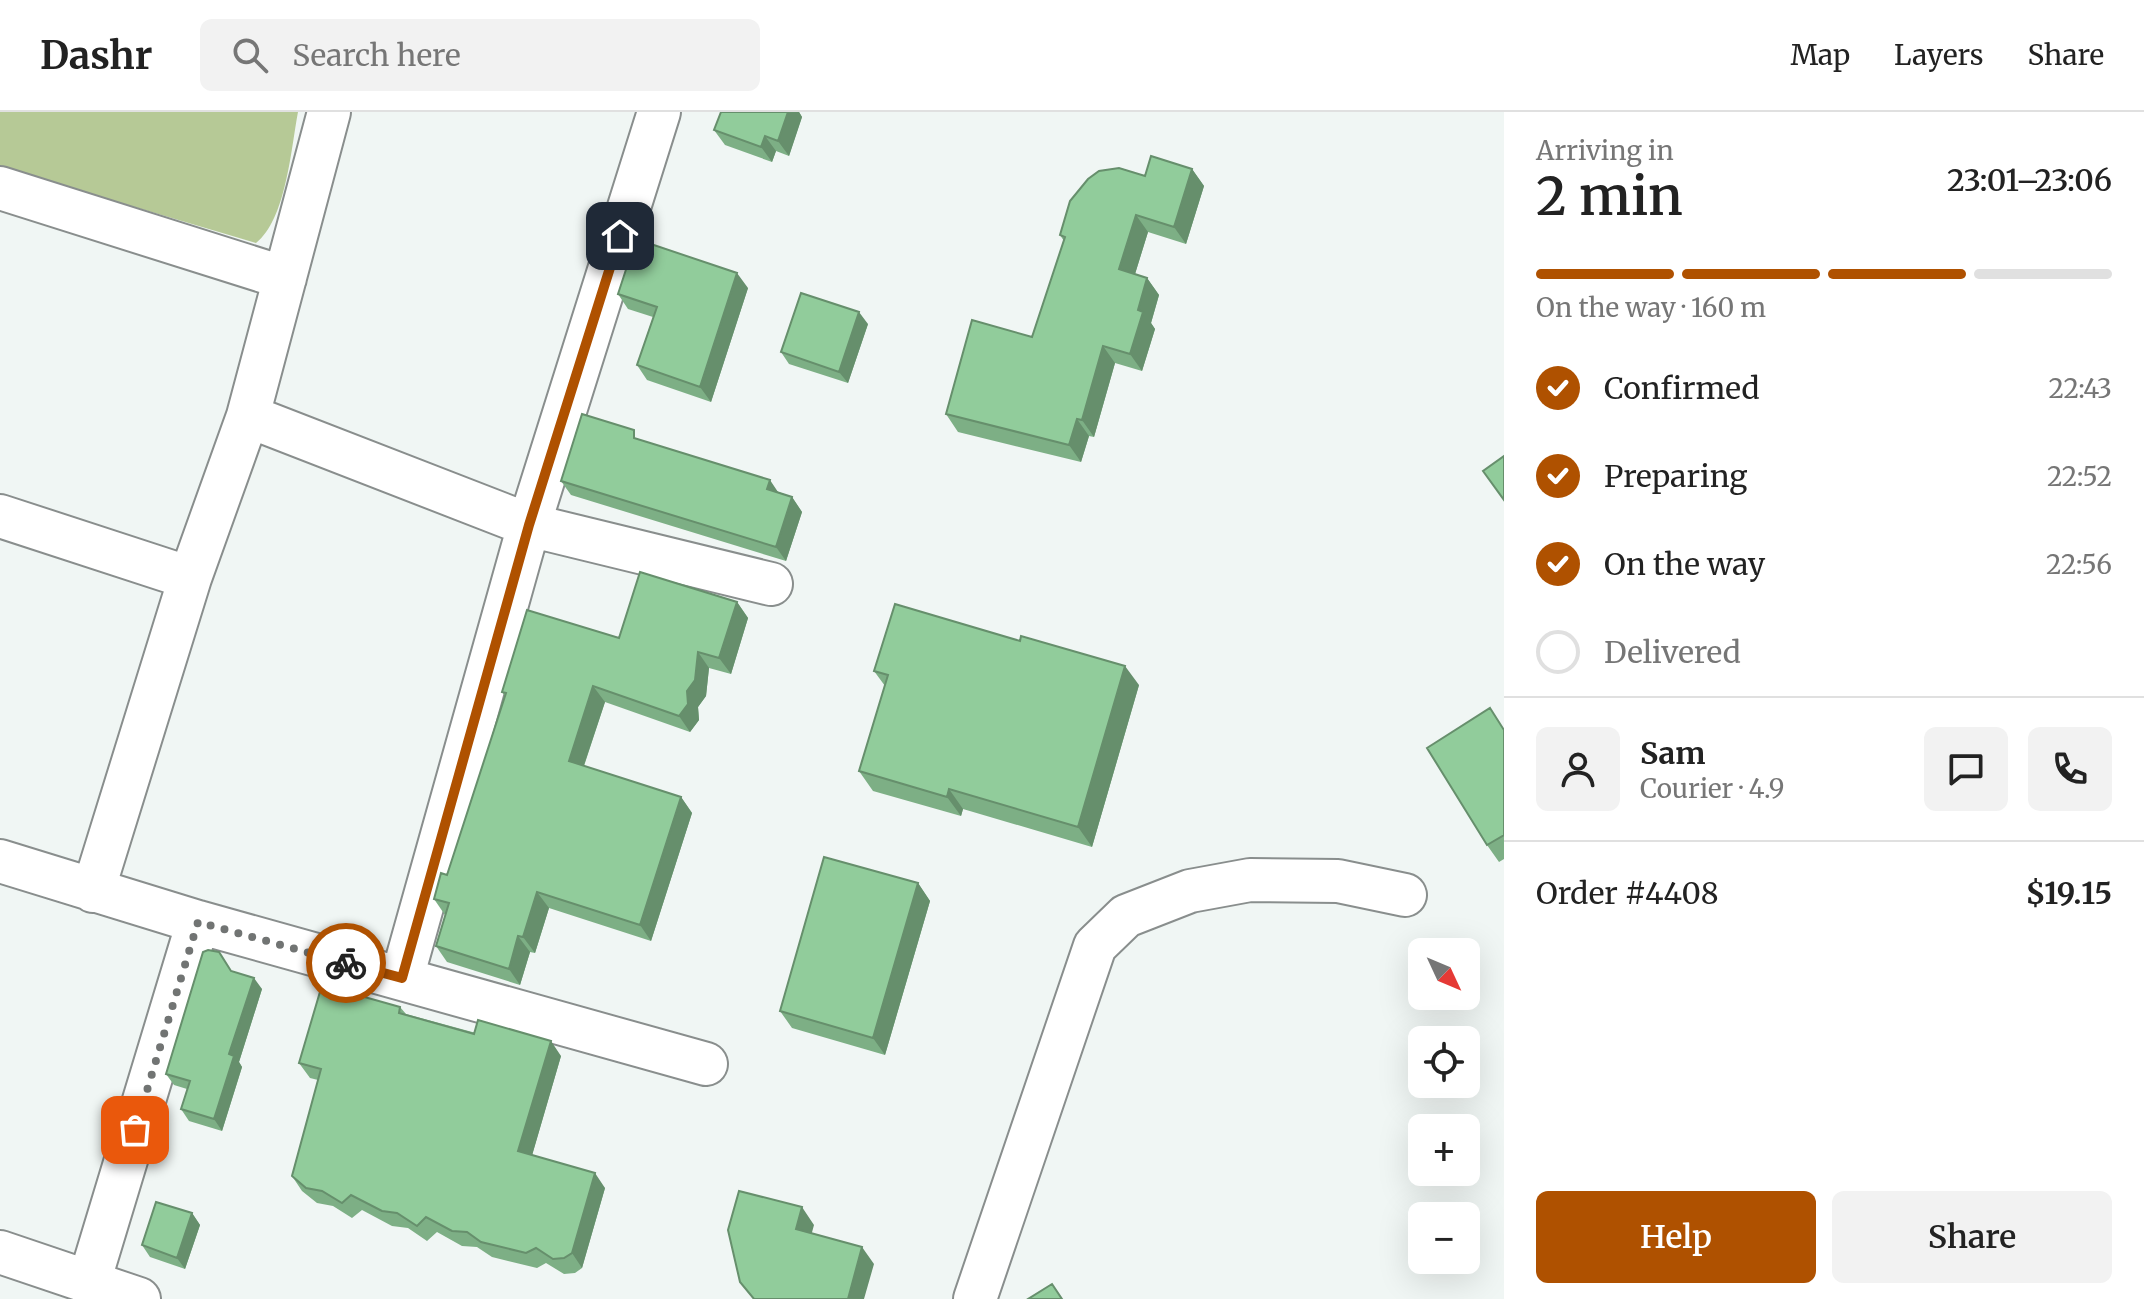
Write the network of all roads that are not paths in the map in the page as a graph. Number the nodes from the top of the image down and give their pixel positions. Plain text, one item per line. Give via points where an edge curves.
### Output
1 (329, 112) edge
2 (659, 112) edge
3 (0, 188) edge
4 (285, 278) junction
5 (248, 416) junction
6 (0, 516) edge
7 (529, 525) junction
8 (190, 578) junction
9 (771, 584) dead end
10 (0, 861) edge
11 (93, 891) junction
12 (1405, 895) dead end
13 (198, 922) junction
14 (402, 978) junction
15 (706, 1064) dead end
16 (0, 1252) edge
17 (90, 1279) junction
18 (139, 1299) edge
19 (975, 1299) edge

1 - 4 street
2 - 7 street
3 - 4 street
4 - 5 street
5 - 7 street
5 - 8 street
6 - 8 street
7 - 9 street
7 - 14 street
8 - 11 street
10 - 11 street
11 - 13 street
12 - 19 street via 1338,881 1250,880 1190,891 1126,916 1095,946
13 - 14 street
13 - 17 street
14 - 15 street
16 - 17 street
17 - 18 street

